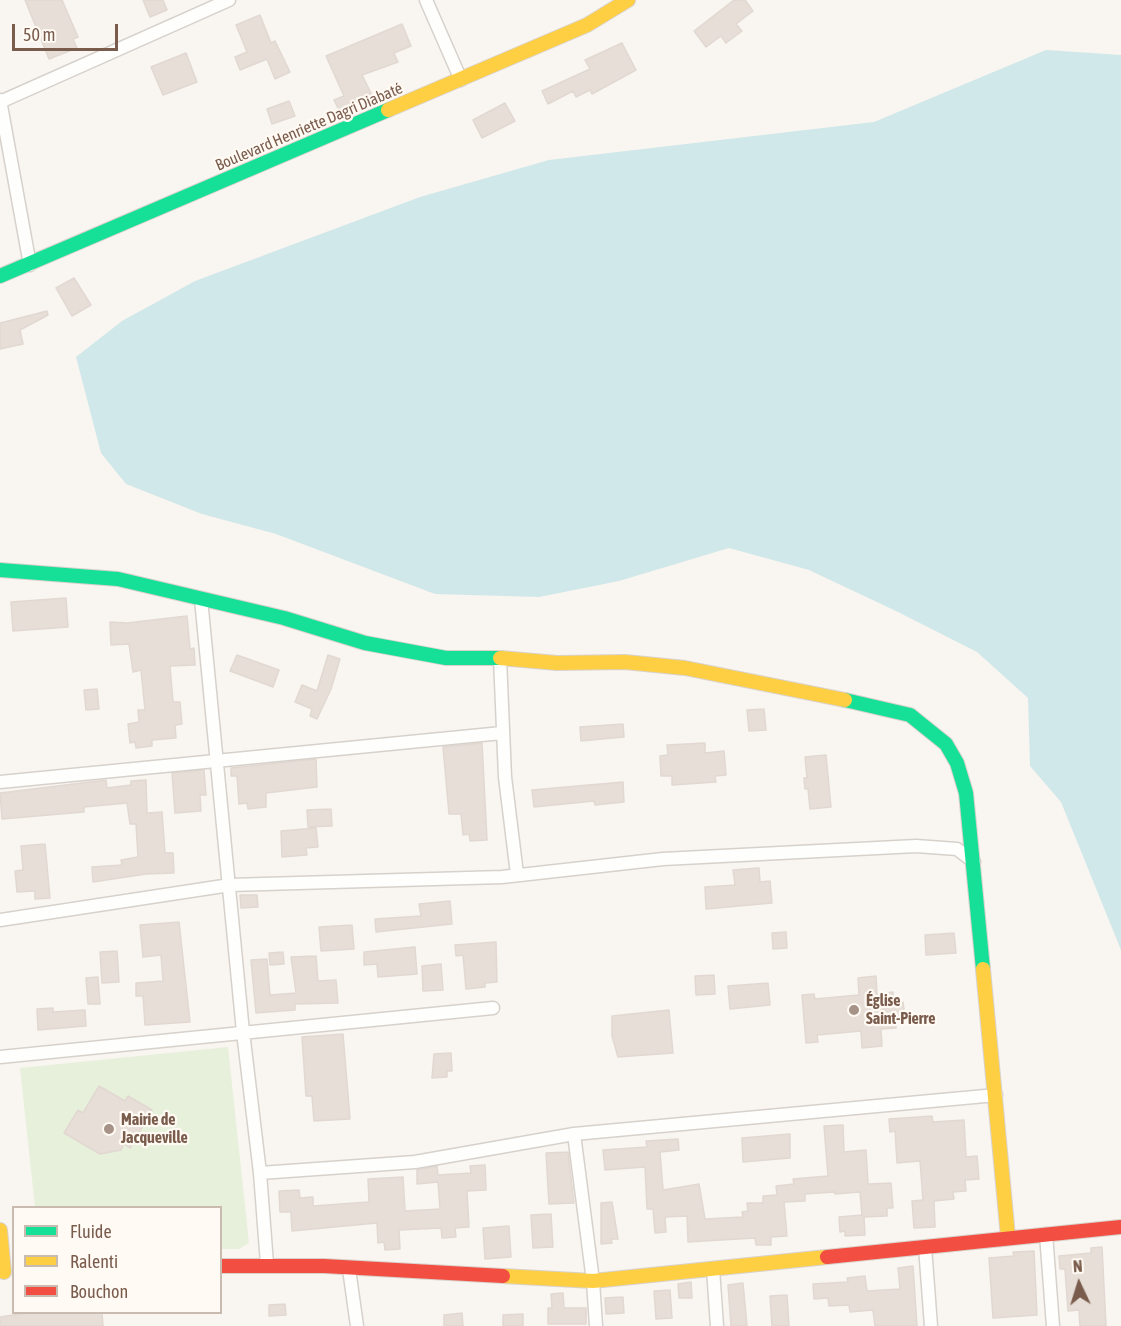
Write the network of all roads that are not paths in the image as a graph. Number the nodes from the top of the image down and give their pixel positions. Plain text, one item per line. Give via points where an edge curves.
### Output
1 (230, 0) edge
2 (426, 0) edge
3 (628, 0) edge
4 (461, 80) junction
5 (0, 101) edge
6 (30, 265) junction
7 (0, 276) edge
8 (0, 570) edge
9 (201, 599) junction
10 (500, 658) junction
11 (502, 733) junction
12 (216, 760) junction
13 (0, 783) edge
14 (974, 862) junction
15 (517, 874) junction
16 (230, 885) junction
17 (0, 920) edge
18 (493, 1008) dead end
19 (243, 1032) junction
20 (0, 1057) edge
21 (996, 1095) junction
22 (574, 1134) junction
23 (260, 1173) junction
24 (1121, 1227) edge
25 (0, 1230) edge
26 (1046, 1234) junction
27 (1008, 1237) junction
28 (925, 1247) junction
29 (267, 1264) junction
30 (222, 1266) edge
31 (349, 1269) junction
32 (713, 1269) junction
33 (6, 1272) edge
34 (593, 1281) junction
35 (357, 1326) edge
36 (596, 1326) edge
37 (717, 1326) edge
38 (931, 1326) edge
39 (1053, 1326) edge

1 - 5 street
2 - 4 street
3 - 4 street, Boulevard Henriette Dagri Diabaté via 587,25
4 - 6 street, Boulevard Henriette Dagri Diabaté
5 - 6 street
6 - 7 street, Boulevard Henriette Dagri Diabaté
8 - 9 street via 118,579
9 - 10 street via 284,618 365,643 446,658
9 - 12 street
10 - 11 street
10 - 14 street via 685,668 910,716 946,744 957,763 966,793
11 - 12 street
11 - 15 street
12 - 13 street
12 - 16 street
14 - 15 street via 957,849 916,846 663,859
14 - 21 street
15 - 16 street
16 - 17 street
16 - 19 street
18 - 19 street
19 - 20 street
19 - 23 street
21 - 22 street
21 - 27 street
22 - 23 street via 415,1162
22 - 34 street
23 - 29 street
24 - 26 street
25 - 33 street
26 - 27 street
26 - 39 street
27 - 28 street
28 - 32 street
28 - 38 street
29 - 30 street
29 - 31 street
31 - 34 street
31 - 35 street
32 - 34 street
32 - 37 street
34 - 36 street

